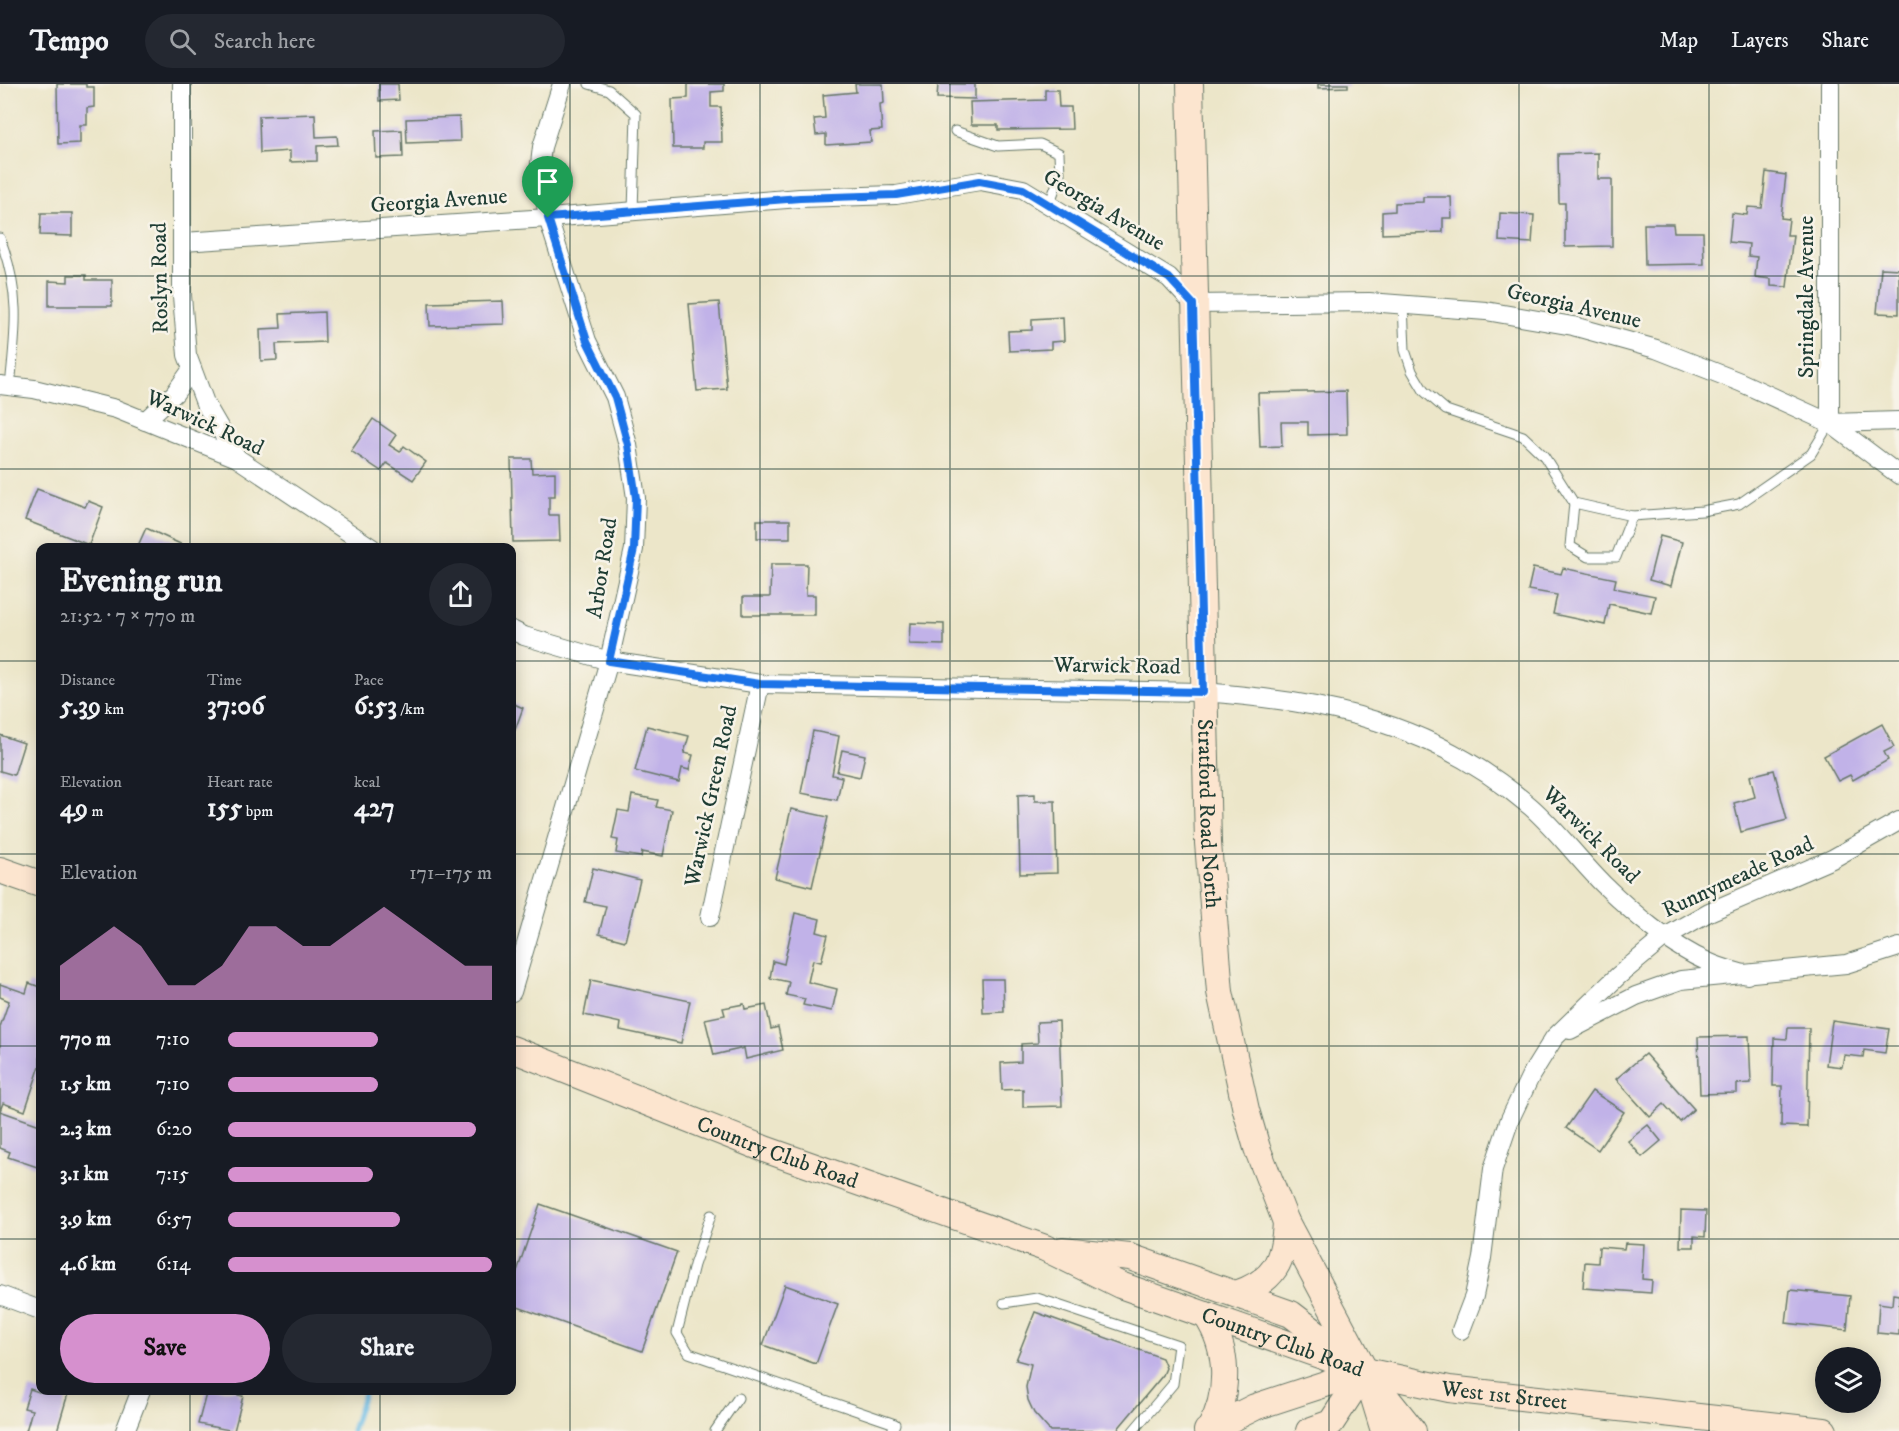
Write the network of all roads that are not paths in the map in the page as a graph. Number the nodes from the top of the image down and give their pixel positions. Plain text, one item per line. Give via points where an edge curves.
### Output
1 (182, 84) edge
2 (562, 84) edge
3 (589, 84) edge
4 (1190, 84) edge
5 (1830, 84) edge
6 (955, 131) dead end
7 (1049, 205) junction
8 (633, 211) junction
9 (548, 218) junction
10 (0, 238) edge
11 (183, 242) junction
12 (1193, 304) junction
13 (1403, 305) junction
14 (192, 369) junction
15 (5, 386) edge
16 (145, 421) junction
17 (1899, 422) edge
18 (1830, 423) junction
19 (237, 458) junction
20 (1899, 475) edge
21 (1574, 503) junction
22 (1632, 516) junction
23 (364, 543) edge
24 (516, 632) edge
25 (609, 661) junction
26 (760, 684) junction
27 (1203, 692) junction
28 (1899, 821) edge
29 (0, 870) edge
30 (36, 884) edge
31 (710, 917) dead end
32 (1665, 937) junction
33 (1899, 947) edge
34 (1747, 975) junction
35 (516, 978) edge
36 (1554, 1038) junction
37 (516, 1051) edge
38 (711, 1215) dead end
39 (1286, 1222) junction
40 (1045, 1248) junction
41 (1236, 1294) junction
42 (0, 1295) edge
43 (1004, 1303) dead end
44 (36, 1308) edge
45 (1206, 1315) junction
46 (1461, 1330) dead end
47 (1365, 1371) junction
48 (139, 1395) edge
49 (738, 1398) dead end
50 (1754, 1427) edge
51 (1208, 1430) edge
52 (125, 1431) edge
53 (715, 1431) edge
54 (892, 1431) edge
55 (1133, 1431) edge
56 (1309, 1431) edge
57 (1384, 1431) edge
58 (1413, 1431) edge
59 (1824, 1431) edge

1 - 11 street, Roslyn Road
2 - 9 street, Arbor Road via 540,164
3 - 8 lane via 609,90 636,114
4 - 12 main road, Stratford Road North
5 - 18 street, Springdale Avenue
6 - 7 lane via 998,146 1040,144 1059,153 1060,175
7 - 8 street, Georgia Avenue via 1023,189 980,181 896,195
7 - 12 street, Georgia Avenue via 1169,278
8 - 9 street, Georgia Avenue
9 - 11 street, Georgia Avenue
9 - 25 street, Arbor Road via 587,341 615,397 636,498 634,549
10 - 15 lane via 14,283 16,331
11 - 14 street, Roslyn Road via 182,296 187,355
12 - 13 street, Georgia Avenue
12 - 27 main road, Stratford Road North
13 - 18 street, Georgia Avenue via 1486,311 1573,326 1656,349
13 - 21 lane via 1405,350 1424,391 1446,410 1523,436 1544,456
14 - 16 street via 175,393
14 - 19 street, Roslyn Road via 205,403
15 - 16 street, Warwick Road via 116,409
16 - 19 street, Warwick Road
17 - 18 street, Georgia Avenue
18 - 20 street
18 - 22 lane via 1811,454 1738,504
19 - 23 street, Warwick Road
21 - 22 lane
21 - 22 lane via 1570,546 1588,557 1616,556
24 - 25 street, Warwick Road
25 - 26 street, Warwick Road
25 - 35 street, Arbor Road
26 - 27 street, Warwick Road
26 - 31 street, Warwick Green Road
27 - 32 street, Warwick Road via 1273,698 1361,714 1440,745 1493,777 1533,809 1603,884
27 - 39 main road, Stratford Road North via 1210,877 1220,992 1246,1110
28 - 32 street, Runnymeade Road via 1832,859 1709,912
29 - 30 main road
32 - 34 street, Warwick Road via 1708,962
32 - 36 street, Runnymeade Road
33 - 34 street, Runnymeade Road via 1846,964
34 - 36 street, Runnymeade Road via 1681,980 1636,996
36 - 46 street, Runnymeade Road via 1530,1075 1492,1170 1482,1258
37 - 40 main road, Country Club Road via 768,1150
38 - 54 lane via 678,1333 689,1353 895,1424
39 - 41 main road via 1284,1246 1272,1273 1262,1283
39 - 47 main road, Stratford Road North
40 - 41 main road, Country Club Road via 1130,1257
40 - 45 main road, Country Club Road via 1120,1285
41 - 47 main road, Country Club Road via 1291,1314
42 - 44 street
43 - 55 lane via 1037,1298 1178,1345 1173,1384
45 - 47 main road, Country Club Road
45 - 51 main road via 1221,1341 1224,1380 1223,1402
47 - 50 main road, West 1st Street via 1449,1389
47 - 51 main road via 1255,1407
47 - 56 main road via 1331,1423
47 - 57 main road
47 - 58 main road
48 - 52 street
49 - 53 lane
50 - 59 main road, West 1st Street

